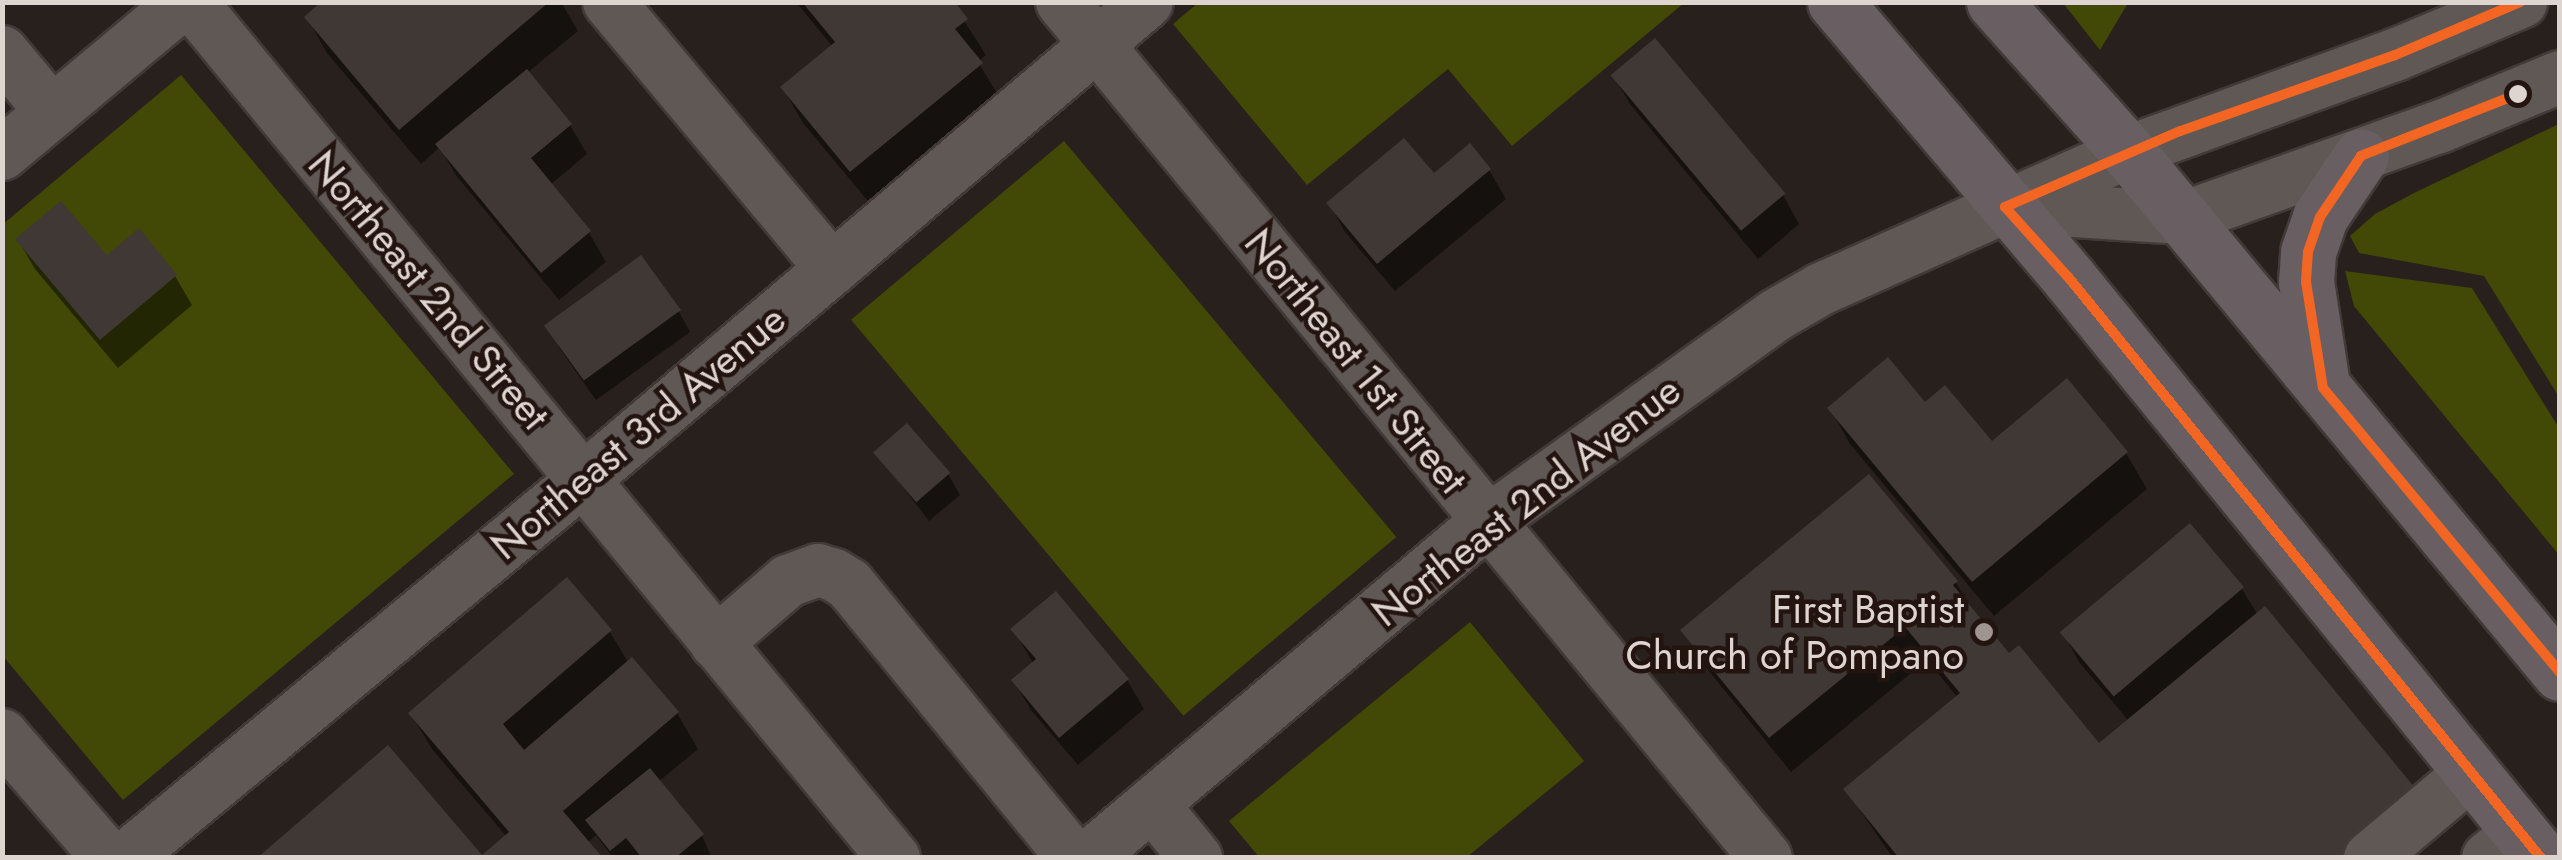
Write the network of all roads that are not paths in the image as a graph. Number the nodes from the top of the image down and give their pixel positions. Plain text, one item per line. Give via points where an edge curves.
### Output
1 (187, 2) edge
2 (1062, 2) edge
3 (1147, 2) edge
4 (1835, 2) edge
5 (1994, 2) edge
6 (2521, 2) edge
7 (619, 6) edge
8 (1096, 45) junction
9 (2, 52) edge
10 (2560, 77) edge
11 (52, 112) junction
12 (2128, 152) junction
13 (2, 154) edge
14 (2361, 156) junction
15 (2005, 206) junction
16 (2183, 218) junction
17 (832, 269) junction
18 (2323, 388) junction
19 (585, 478) junction
20 (1487, 522) junction
21 (716, 643) junction
22 (2560, 673) edge
23 (2, 735) edge
24 (2472, 772) junction
25 (1152, 804) junction
26 (2516, 849) edge
27 (1746, 851) edge
28 (108, 858) edge
29 (126, 858) edge
30 (894, 858) edge
31 (1073, 858) edge
32 (1088, 858) edge
33 (1196, 858) edge
34 (2370, 858) edge

1 - 11 street
1 - 19 street, Northeast 2nd Street
2 - 8 street, Northeast 1st Street
3 - 8 street, Northeast 3rd Avenue
4 - 15 main road
5 - 12 main road
6 - 12 street, Northeast 2nd Avenue
7 - 17 street
8 - 17 street, Northeast 3rd Avenue
8 - 20 street, Northeast 1st Street
9 - 11 street
10 - 14 street
11 - 13 street
12 - 15 street, Northeast 2nd Avenue
12 - 16 main road
14 - 16 street
14 - 18 main road via 2320,216 2308,252 2306,282
15 - 16 street
15 - 20 street, Northeast 2nd Avenue via 1776,315
15 - 24 main road
16 - 18 main road
17 - 19 street, Northeast 3rd Avenue
18 - 22 main road
19 - 21 street, Northeast 2nd Street
19 - 29 street, Northeast 3rd Avenue
20 - 25 street, Northeast 2nd Avenue
20 - 27 street, Northeast 1st Street
21 - 30 street, Northeast 2nd Street
21 - 31 street via 788,581 818,570 849,584
23 - 28 street
24 - 26 main road
24 - 34 street
25 - 32 street, Northeast 2nd Avenue
25 - 33 street

